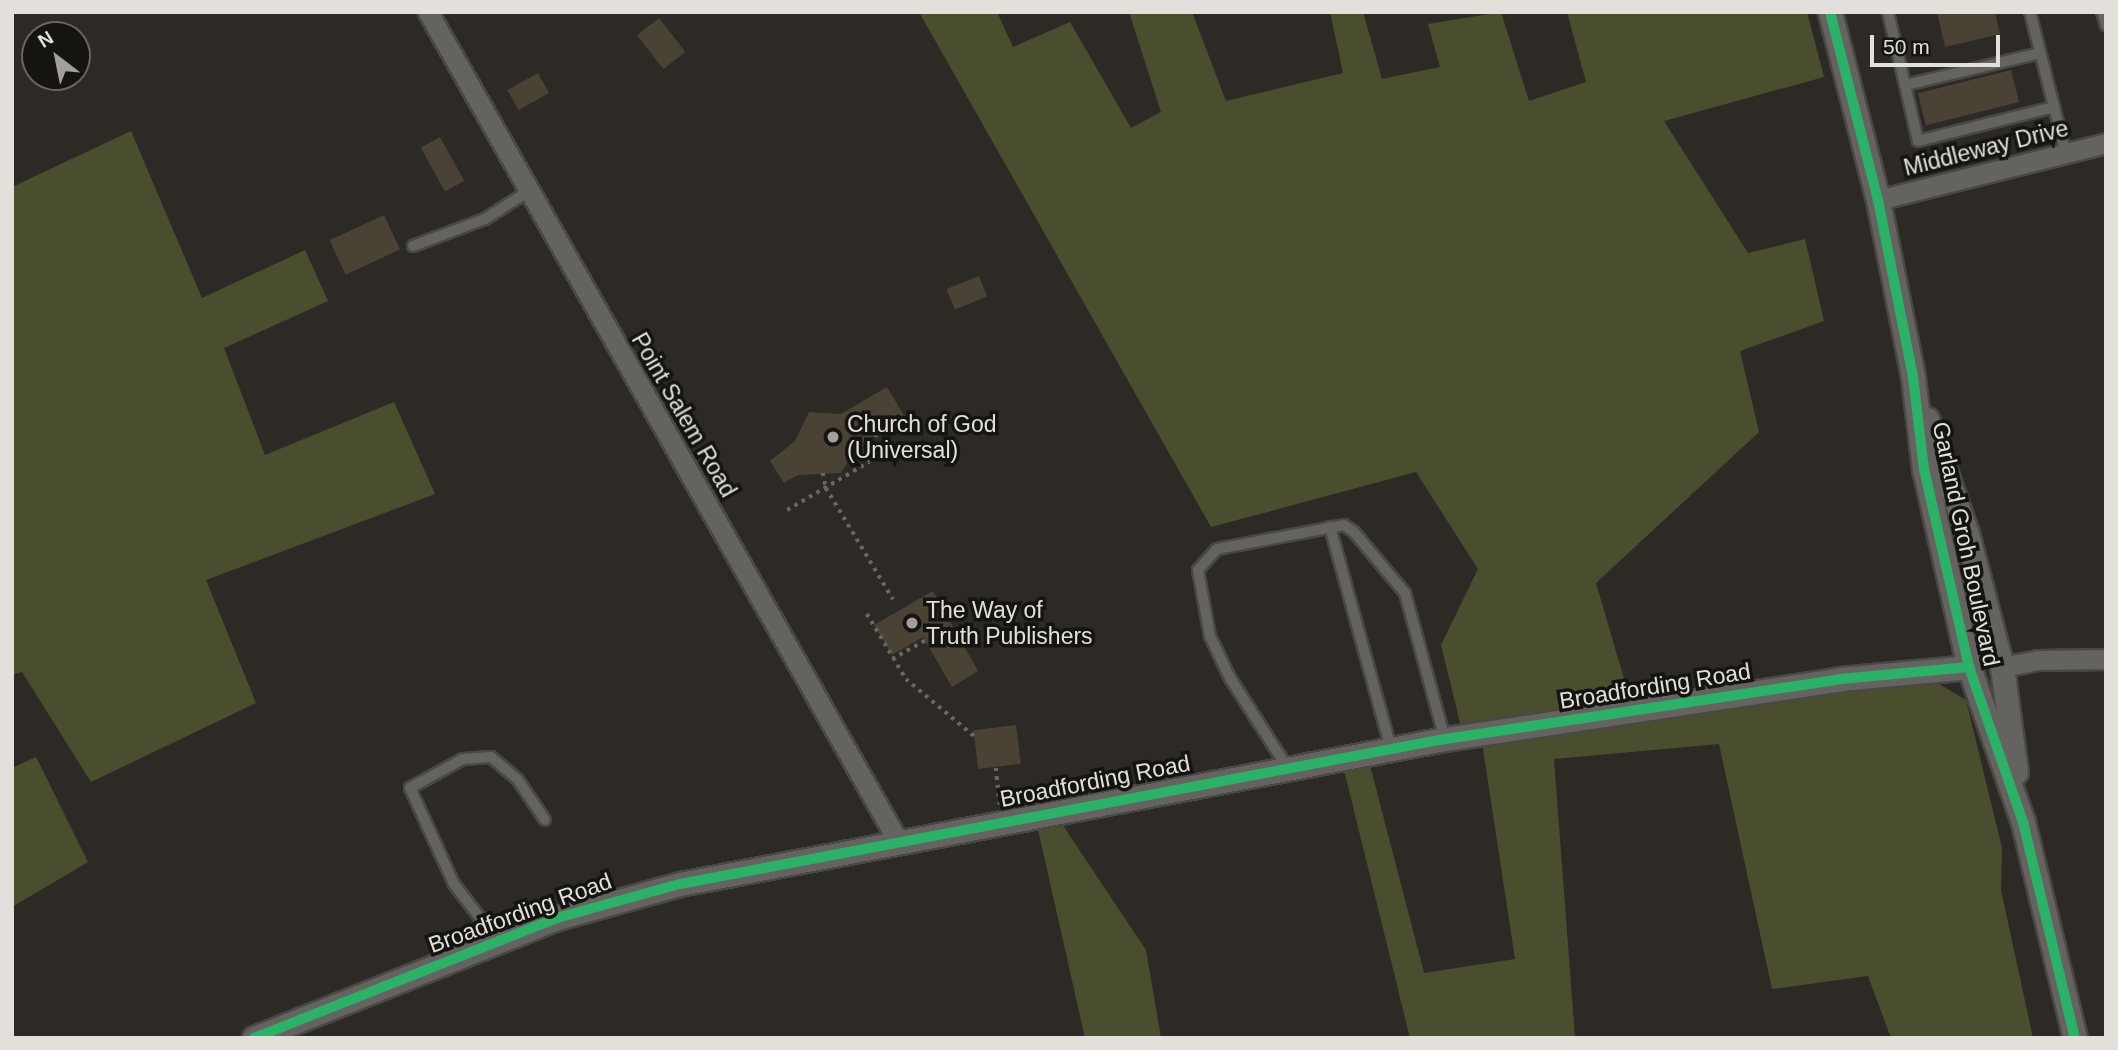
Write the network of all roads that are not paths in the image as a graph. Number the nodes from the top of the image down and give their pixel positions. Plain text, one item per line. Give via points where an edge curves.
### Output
1 (428, 12) edge
2 (1830, 12) edge
3 (1888, 12) edge
4 (2030, 12) edge
5 (2102, 12) edge
6 (2106, 25) edge
7 (2040, 53) junction
8 (1906, 85) junction
9 (2054, 107) junction
10 (2106, 143) edge
11 (2066, 154) junction
12 (529, 191) junction
13 (1878, 200) junction
14 (413, 246) dead end
15 (1913, 377) junction
16 (1330, 527) junction
17 (1966, 533) junction
18 (2106, 659) edge
19 (1969, 667) junction
20 (2002, 667) junction
21 (1445, 739) junction
22 (1391, 748) junction
23 (2014, 756) junction
24 (1287, 767) junction
25 (545, 820) dead end
26 (2023, 822) junction
27 (898, 841) junction
28 (498, 940) junction
29 (254, 1038) edge
30 (2075, 1038) edge

1 - 12 street, Point Salem Road
2 - 13 street, Garland Groh Boulevard
3 - 8 lane
4 - 7 lane
5 - 6 lane
7 - 8 lane
7 - 9 lane
8 - 9 lane via 1918,141
9 - 11 lane
10 - 11 street, Middleway Drive
11 - 13 street, Middleway Drive
12 - 14 lane via 485,219
12 - 27 street, Point Salem Road
13 - 15 street, Garland Groh Boulevard
15 - 17 street, Garland Groh Boulevard
15 - 19 street, Garland Groh Boulevard via 1924,469
16 - 21 lane via 1344,525 1354,532 1405,593
16 - 22 lane
16 - 24 lane via 1217,549 1198,570 1210,636 1230,678
17 - 19 street
17 - 20 street, Garland Groh Boulevard
18 - 20 street via 2038,660
19 - 21 street, Broadfording Road via 1840,679
19 - 23 street
19 - 26 street, Garland Groh Boulevard
20 - 23 street, Garland Groh Boulevard
21 - 22 street, Broadfording Road
22 - 24 street, Broadfording Road
23 - 26 street, Garland Groh Boulevard
24 - 27 street, Broadfording Road
25 - 28 lane via 517,780 491,757 463,759 410,788 454,884
26 - 30 street, Garland Groh Boulevard
27 - 28 street, Broadfording Road via 604,903
28 - 29 street, Broadfording Road

